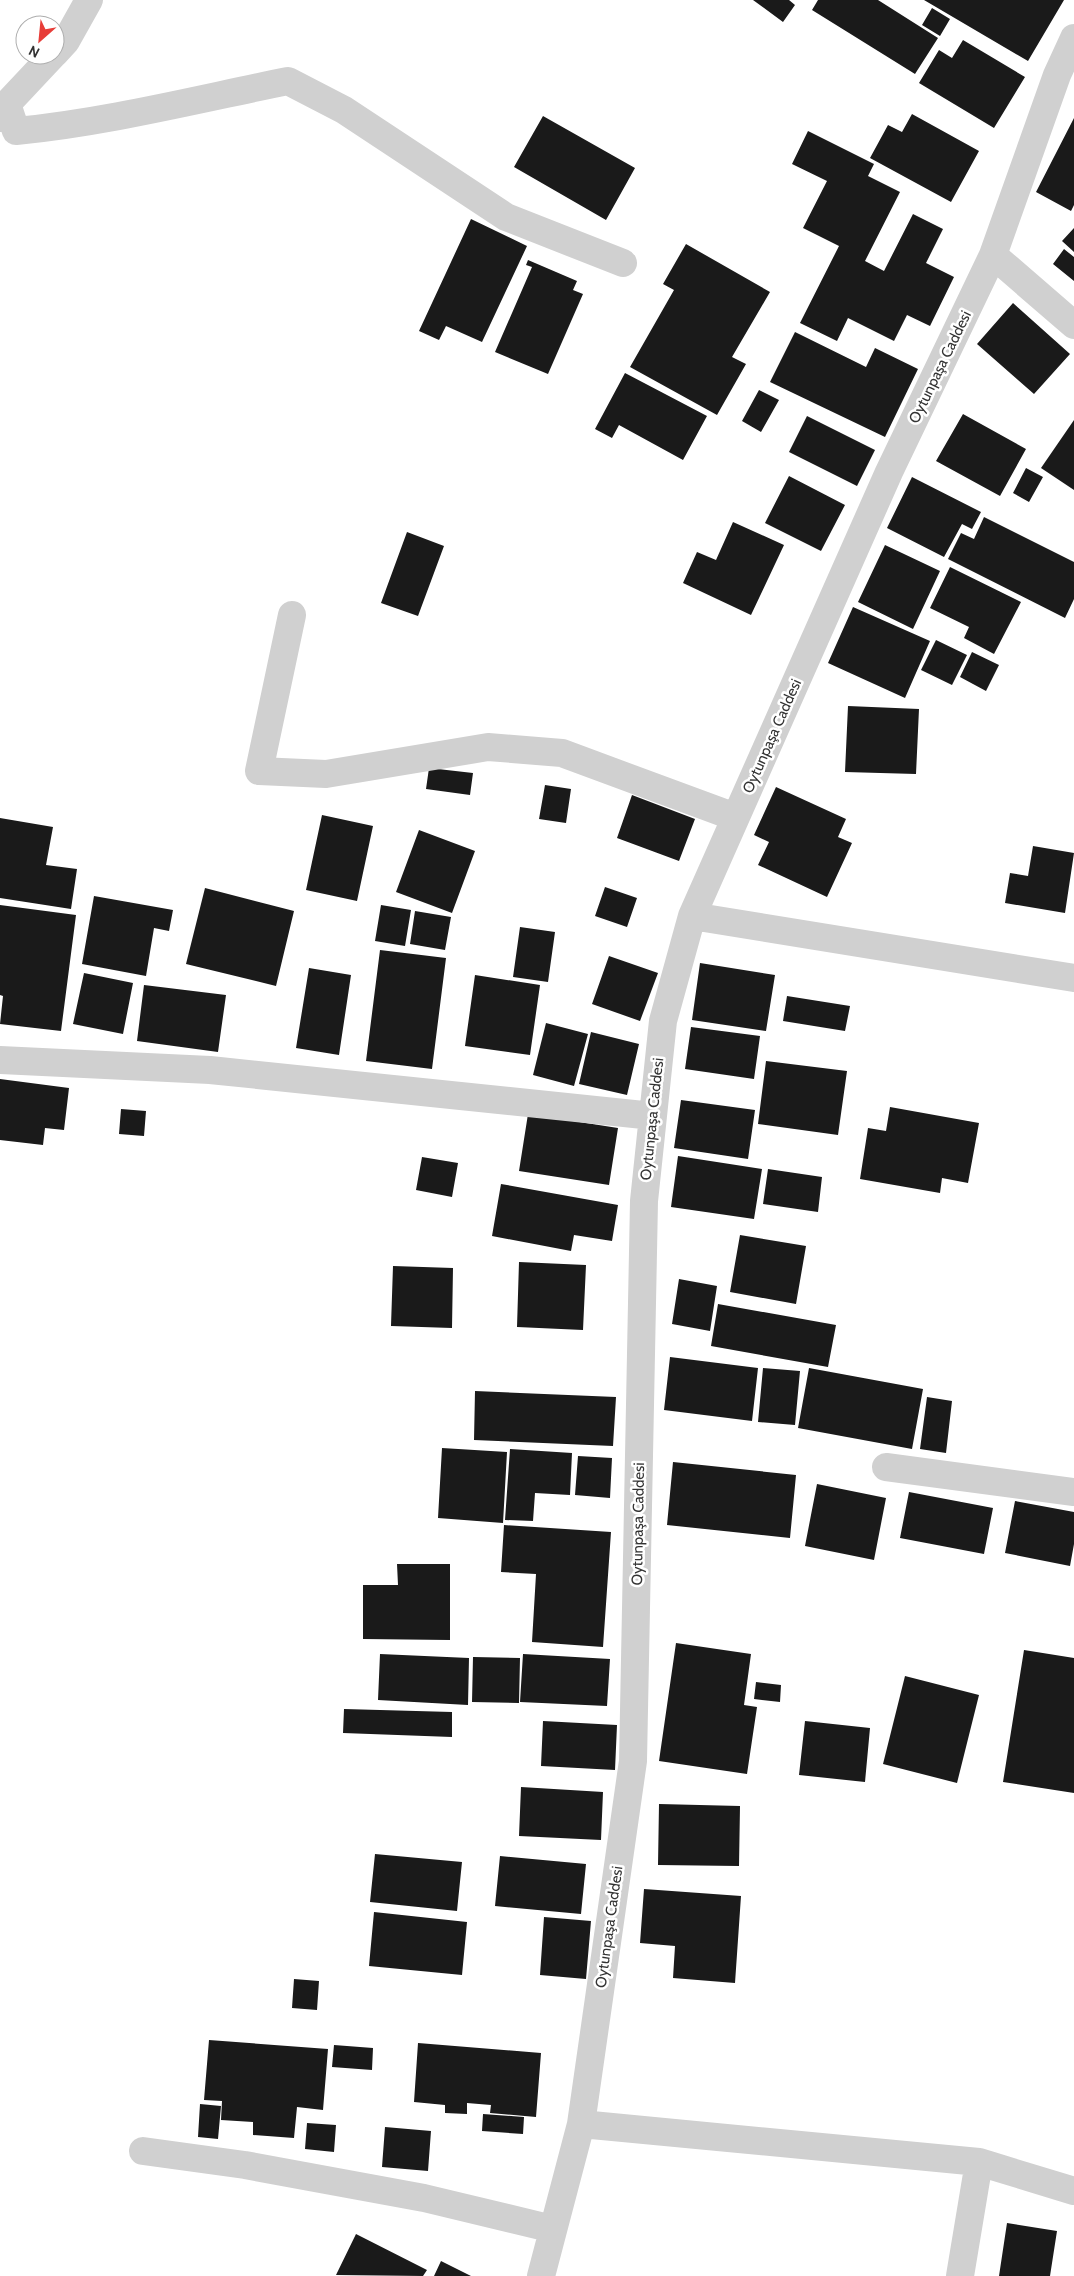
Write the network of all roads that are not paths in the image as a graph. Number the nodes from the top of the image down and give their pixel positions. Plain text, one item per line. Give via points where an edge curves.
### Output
1 (89, 0) edge
2 (1074, 38) edge
3 (65, 42) edge
4 (44, 65) edge
5 (4, 111) edge
6 (993, 256) junction
7 (623, 263) dead end
8 (1074, 325) edge
9 (292, 615) dead end
10 (736, 817) junction
11 (692, 916) junction
12 (1074, 978) edge
13 (0, 1060) edge
14 (653, 1116) junction
15 (886, 1467) dead end
16 (1074, 1492) edge
17 (581, 2124) junction
18 (143, 2152) dead end
19 (979, 2162) junction
20 (1074, 2191) edge
21 (554, 2229) junction
22 (541, 2276) edge
23 (960, 2276) edge

1 - 3 street
2 - 6 street, Oytunpaşa Caddesi via 1057,75
4 - 5 street
5 - 7 street via 16,131 114,118 288,81 344,110 506,217
6 - 8 street
6 - 10 street, Oytunpaşa Caddesi via 889,472
9 - 10 street via 259,771 326,774 488,747 562,753
10 - 11 street, Oytunpaşa Caddesi
11 - 12 street
11 - 14 street, Oytunpaşa Caddesi via 663,1021
13 - 14 street via 210,1070
14 - 17 street, Oytunpaşa Caddesi via 644,1201 633,1761
15 - 16 street
17 - 19 street
17 - 21 street, Oytunpaşa Caddesi
18 - 21 street via 244,2165 424,2198
19 - 20 street
19 - 23 street
21 - 22 street, Oytunpaşa Caddesi

